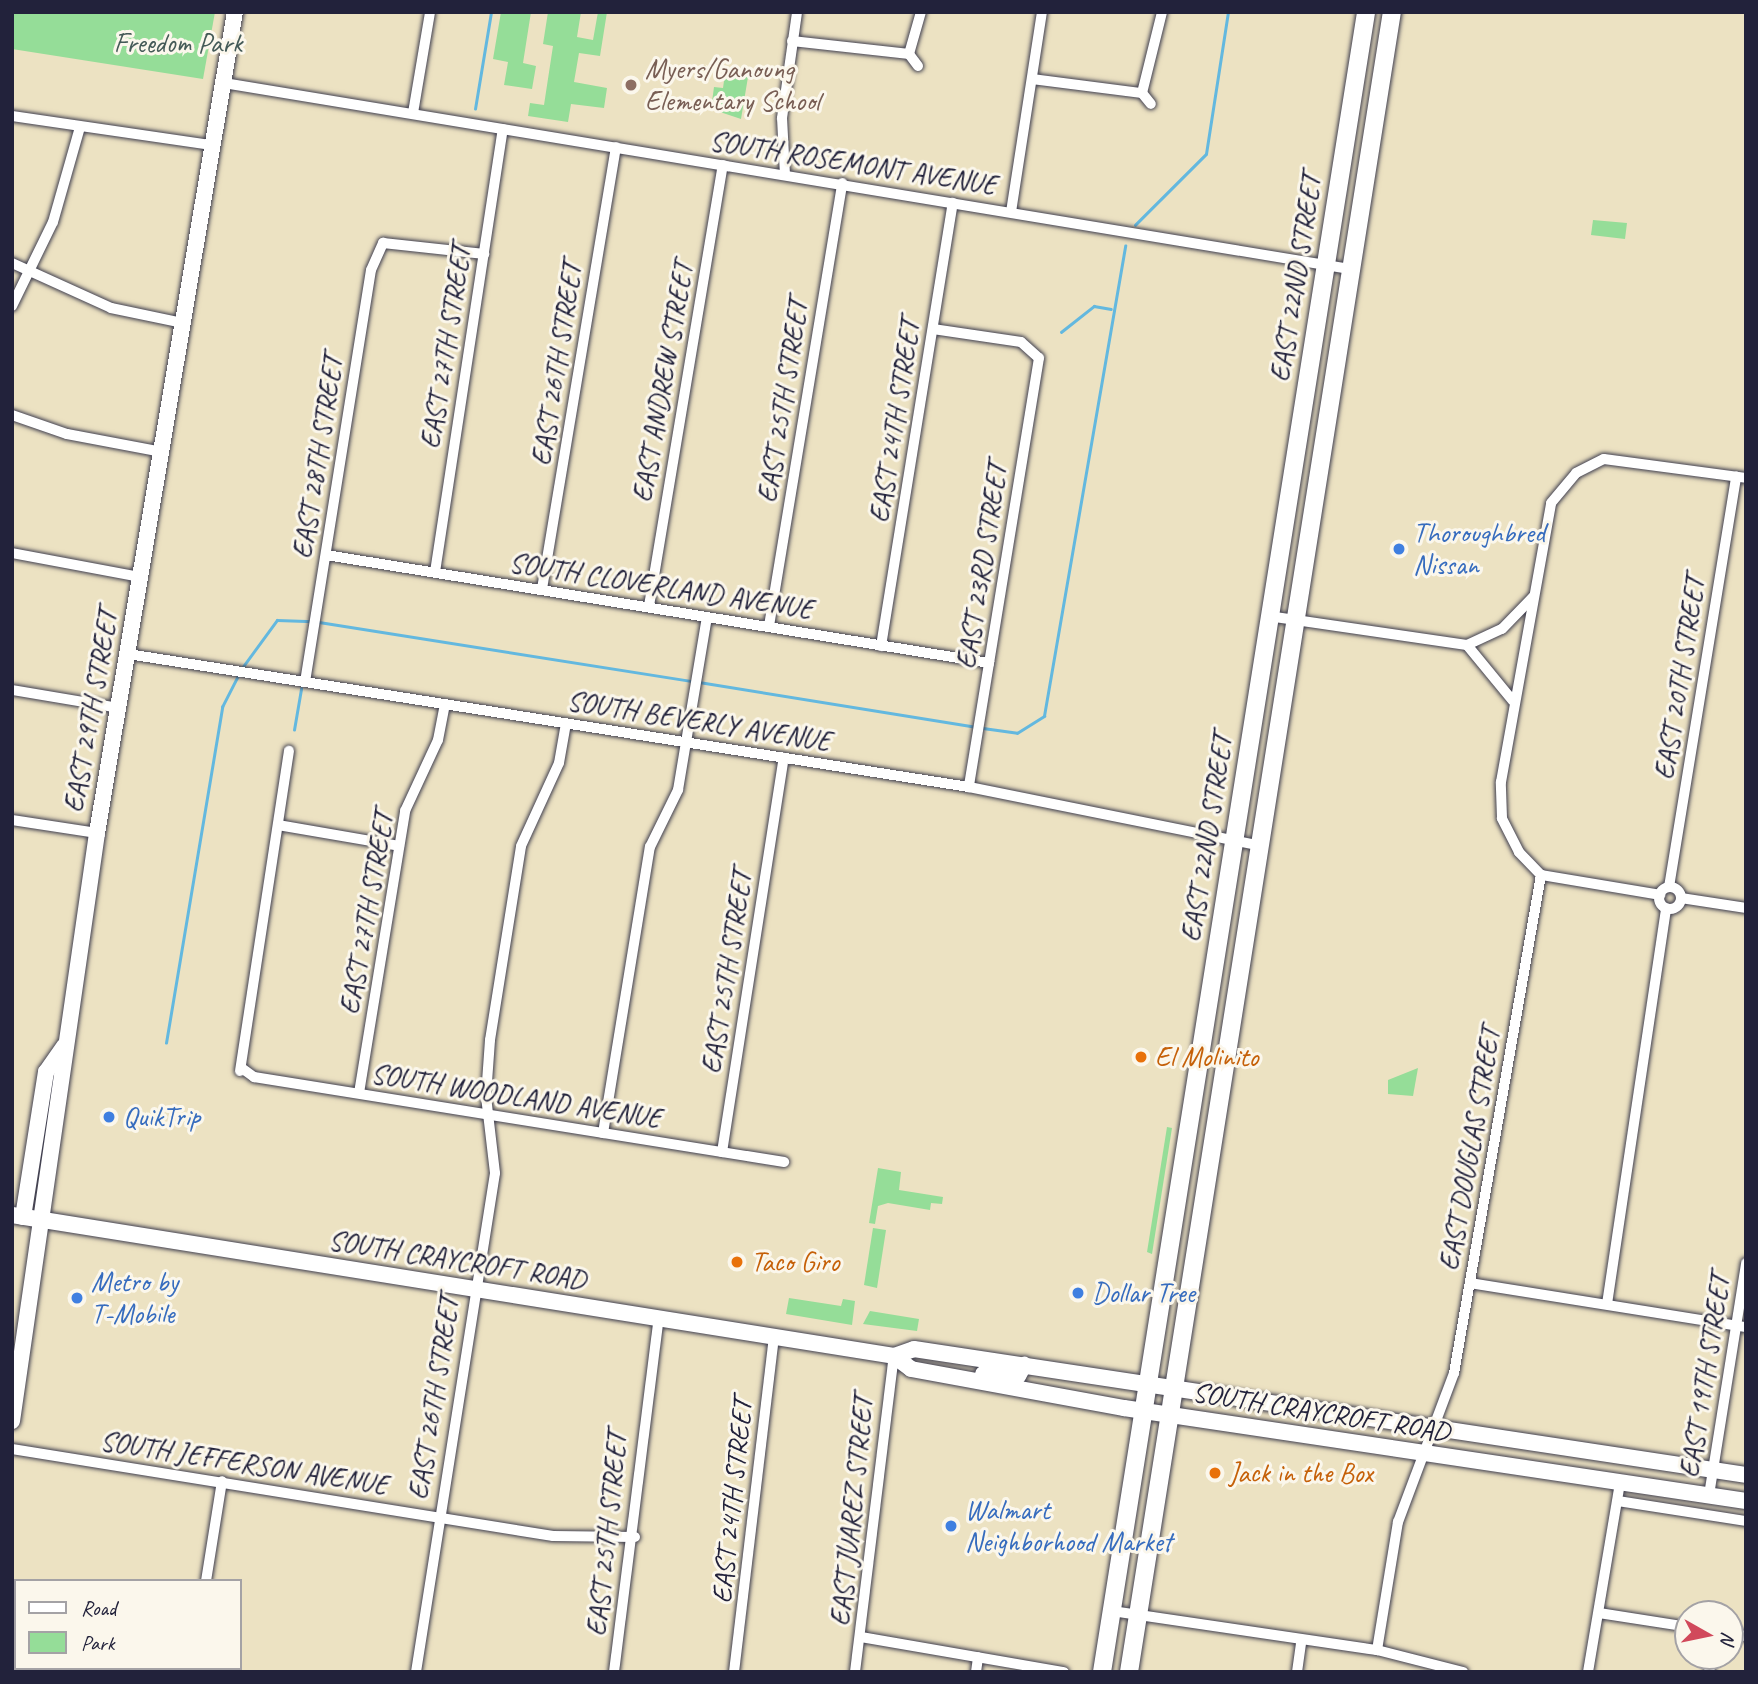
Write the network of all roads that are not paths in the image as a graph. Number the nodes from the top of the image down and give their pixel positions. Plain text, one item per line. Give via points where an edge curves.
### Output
1 (235, 12) edge
2 (430, 12) edge
3 (797, 12) edge
4 (921, 12) edge
5 (1042, 12) edge
6 (1162, 12) edge
7 (1366, 12) edge
8 (1392, 12) edge
9 (792, 41) junction
10 (909, 54) junction
11 (918, 66) dead end
12 (1032, 79) junction
13 (224, 83) junction
14 (1142, 93) junction
15 (1151, 104) dead end
16 (413, 113) junction
17 (12, 116) edge
18 (80, 127) junction
19 (503, 129) junction
20 (212, 145) junction
21 (616, 146) junction
22 (723, 165) junction
23 (785, 175) junction
24 (842, 183) junction
25 (953, 203) junction
26 (1010, 212) junction
27 (484, 254) junction
28 (12, 263) edge
29 (1325, 265) junction
30 (30, 270) junction
31 (1350, 270) junction
32 (12, 306) edge
33 (183, 323) junction
34 (933, 329) junction
35 (1046, 343) dead end
36 (1037, 352) junction
37 (12, 415) edge
38 (162, 452) junction
39 (1741, 477) edge
40 (12, 553) edge
41 (326, 555) junction
42 (435, 572) junction
43 (140, 577) junction
44 (542, 589) junction
45 (1534, 596) junction
46 (649, 606) junction
47 (1268, 616) junction
48 (707, 617) junction
49 (1295, 619) junction
50 (769, 626) junction
51 (1468, 645) junction
52 (881, 646) junction
53 (128, 654) junction
54 (989, 663) junction
55 (305, 681) junction
56 (12, 690) edge
57 (1513, 701) junction
58 (445, 705) junction
59 (119, 708) junction
60 (566, 724) junction
61 (686, 743) junction
62 (289, 751) dead end
63 (784, 758) junction
64 (969, 787) junction
65 (12, 820) edge
66 (278, 825) junction
67 (97, 833) junction
68 (1233, 837) junction
69 (398, 846) junction
70 (1261, 846) junction
71 (1541, 875) junction
72 (1664, 891) junction
73 (1681, 898) junction
74 (1666, 908) junction
75 (1746, 908) edge
76 (67, 1041) junction
77 (359, 1093) junction
78 (491, 1118) junction
79 (603, 1133) junction
80 (722, 1152) junction
81 (784, 1162) dead end
82 (18, 1216) edge
83 (41, 1219) junction
84 (1746, 1263) edge
85 (1470, 1283) junction
86 (475, 1290) junction
87 (1607, 1304) junction
88 (659, 1318) junction
89 (1741, 1326) edge
90 (774, 1336) junction
91 (894, 1356) junction
92 (1024, 1365) junction
93 (968, 1380) junction
94 (1146, 1383) junction
95 (1175, 1388) junction
96 (1142, 1411) junction
97 (1171, 1415) junction
98 (12, 1421) edge
99 (1434, 1427) junction
100 (12, 1448) edge
101 (1421, 1456) junction
102 (1713, 1469) junction
103 (1746, 1475) edge
104 (222, 1481) junction
105 (1620, 1482) junction
106 (1709, 1495) junction
107 (1618, 1501) junction
108 (1746, 1501) edge
109 (438, 1517) junction
110 (1746, 1521) edge
111 (635, 1536) junction
112 (206, 1579) edge
113 (1112, 1611) junction
114 (1599, 1613) junction
115 (1138, 1616) junction
116 (1674, 1625) edge
117 (861, 1637) junction
118 (1301, 1643) junction
119 (1377, 1650) junction
120 (978, 1657) junction
121 (1448, 1671) edge
122 (415, 1672) edge
123 (614, 1672) edge
124 (734, 1672) edge
125 (855, 1672) edge
126 (976, 1672) edge
127 (1064, 1672) edge
128 (1102, 1672) edge
129 (1129, 1672) edge
130 (1297, 1672) edge
131 (1463, 1672) edge
132 (1588, 1672) edge

1 - 13 main road, EAST 29TH STREET
2 - 16 street
3 - 9 street
4 - 10 street
5 - 12 street
6 - 14 street
7 - 29 main road, EAST 22ND STREET
8 - 31 main road, EAST 22ND STREET
9 - 10 street
9 - 23 street via 782,118
10 - 11 street
12 - 14 street
12 - 26 street
13 - 16 street, SOUTH ROSEMONT AVENUE
13 - 20 main road, EAST 29TH STREET
14 - 15 street
16 - 19 street, SOUTH ROSEMONT AVENUE
17 - 18 street
18 - 20 street
18 - 30 street via 53,222
19 - 21 street, SOUTH ROSEMONT AVENUE
19 - 27 street, EAST 27TH STREET
20 - 33 main road, EAST 29TH STREET
21 - 22 street, SOUTH ROSEMONT AVENUE
21 - 44 street, EAST 26TH STREET
22 - 23 street, SOUTH ROSEMONT AVENUE
22 - 46 street, EAST ANDREW STREET
23 - 24 street, SOUTH ROSEMONT AVENUE
24 - 25 street, SOUTH ROSEMONT AVENUE
24 - 50 street, EAST 25TH STREET
25 - 26 street, SOUTH ROSEMONT AVENUE
25 - 34 street, EAST 24TH STREET
26 - 29 street, SOUTH ROSEMONT AVENUE
27 - 41 street, EAST 28TH STREET via 380,239 371,270
27 - 42 street, EAST 27TH STREET
28 - 30 street
29 - 31 street, SOUTH ROSEMONT AVENUE
29 - 47 main road, EAST 22ND STREET
30 - 32 street
30 - 33 street via 111,307
31 - 49 main road, EAST 22ND STREET
33 - 38 main road, EAST 29TH STREET
34 - 36 street via 1021,342
34 - 52 street, EAST 24TH STREET
35 - 36 street
36 - 54 street, EAST 23RD STREET
37 - 38 street
38 - 43 main road, EAST 29TH STREET
39 - 45 street via 1604,458 1576,473 1551,503
39 - 72 street, EAST 20TH STREET
40 - 43 street
41 - 42 street, SOUTH CLOVERLAND AVENUE
41 - 55 street, EAST 28TH STREET
42 - 44 street, SOUTH CLOVERLAND AVENUE
43 - 53 main road, EAST 29TH STREET
44 - 46 street, SOUTH CLOVERLAND AVENUE
45 - 51 street via 1502,629
45 - 57 street
46 - 48 street, SOUTH CLOVERLAND AVENUE
47 - 49 street
47 - 68 main road, EAST 22ND STREET
48 - 50 street, SOUTH CLOVERLAND AVENUE
48 - 61 street
49 - 51 street
49 - 70 main road, EAST 22ND STREET
50 - 52 street, SOUTH CLOVERLAND AVENUE
51 - 57 street
52 - 54 street, SOUTH CLOVERLAND AVENUE
53 - 55 street, SOUTH BEVERLY AVENUE
53 - 59 main road, EAST 29TH STREET
54 - 64 street, EAST 23RD STREET
55 - 58 street, SOUTH BEVERLY AVENUE
56 - 59 street
57 - 71 street via 1503,818 1519,852
58 - 60 street, SOUTH BEVERLY AVENUE
58 - 69 street, EAST 27TH STREET
59 - 67 main road, EAST 29TH STREET
60 - 61 street, SOUTH BEVERLY AVENUE
60 - 78 street, EAST 26TH STREET via 559,763 520,846 490,1040 486,1096
61 - 63 street, SOUTH BEVERLY AVENUE
61 - 79 street via 678,790 650,847
62 - 66 street
63 - 64 street, SOUTH BEVERLY AVENUE
63 - 80 street, EAST 25TH STREET
64 - 68 street, SOUTH BEVERLY AVENUE
65 - 67 street
66 - 69 street
66 - 77 street, SOUTH WOODLAND AVENUE via 240,1071
67 - 76 main road, EAST 29TH STREET
68 - 70 street, SOUTH BEVERLY AVENUE
68 - 94 main road, EAST 22ND STREET
69 - 77 street, EAST 27TH STREET
70 - 95 main road, EAST 22ND STREET
71 - 72 street
71 - 85 street, EAST DOUGLAS STREET
72 - 73 street
72 - 74 street
73 - 74 street
73 - 75 street
74 - 87 street
76 - 82 main road via 46,1072
76 - 83 main road, EAST 29TH STREET
77 - 78 street, SOUTH WOODLAND AVENUE
78 - 79 street, SOUTH WOODLAND AVENUE
78 - 86 street, EAST 26TH STREET via 495,1173
79 - 80 street, SOUTH WOODLAND AVENUE
80 - 81 street, SOUTH WOODLAND AVENUE
82 - 83 main road, SOUTH CRAYCROFT ROAD
83 - 86 main road, SOUTH CRAYCROFT ROAD
83 - 98 main road, EAST 29TH STREET
84 - 89 street, EAST 19TH STREET
85 - 87 street
85 - 99 street, EAST DOUGLAS STREET via 1454,1373
86 - 88 main road, SOUTH CRAYCROFT ROAD
86 - 109 street, EAST 26TH STREET
87 - 89 street
88 - 90 main road, SOUTH CRAYCROFT ROAD
88 - 111 street, EAST 25TH STREET via 640,1433
89 - 102 street, EAST 19TH STREET
90 - 91 main road, SOUTH CRAYCROFT ROAD
90 - 124 street, EAST 24TH STREET
91 - 92 main road, SOUTH CRAYCROFT ROAD via 914,1349
91 - 93 main road, SOUTH CRAYCROFT ROAD via 911,1369
91 - 117 street, EAST JUAREZ STREET
92 - 93 main road via 1018,1376 988,1373
92 - 94 main road, SOUTH CRAYCROFT ROAD
93 - 96 main road, SOUTH CRAYCROFT ROAD
94 - 95 main road, SOUTH CRAYCROFT ROAD
94 - 96 main road, EAST 22ND STREET
95 - 97 main road, EAST 22ND STREET
95 - 99 main road, SOUTH CRAYCROFT ROAD
96 - 97 main road, SOUTH CRAYCROFT ROAD
96 - 113 main road, EAST 22ND STREET
97 - 101 main road, SOUTH CRAYCROFT ROAD
97 - 115 main road, EAST 22ND STREET
99 - 101 street, EAST DOUGLAS STREET
99 - 102 main road, SOUTH CRAYCROFT ROAD
100 - 104 street, SOUTH JEFFERSON AVENUE
101 - 105 main road, SOUTH CRAYCROFT ROAD
101 - 119 street, EAST DOUGLAS STREET via 1398,1522
102 - 103 main road, SOUTH CRAYCROFT ROAD
102 - 106 street, EAST 19TH STREET
104 - 109 street, SOUTH JEFFERSON AVENUE
104 - 112 street
105 - 106 main road, SOUTH CRAYCROFT ROAD
105 - 107 street
106 - 108 main road, SOUTH CRAYCROFT ROAD
107 - 110 street
107 - 114 street
109 - 111 street, SOUTH JEFFERSON AVENUE via 553,1536
109 - 122 street, EAST 26TH STREET
111 - 123 street, EAST 25TH STREET
113 - 115 street
113 - 128 main road, EAST 22ND STREET
114 - 116 street
114 - 132 street
115 - 118 street
115 - 129 main road, EAST 22ND STREET
117 - 120 street
117 - 125 street, EAST JUAREZ STREET
118 - 119 street
118 - 130 street
119 - 121 street
120 - 126 street
120 - 127 street
121 - 131 street

